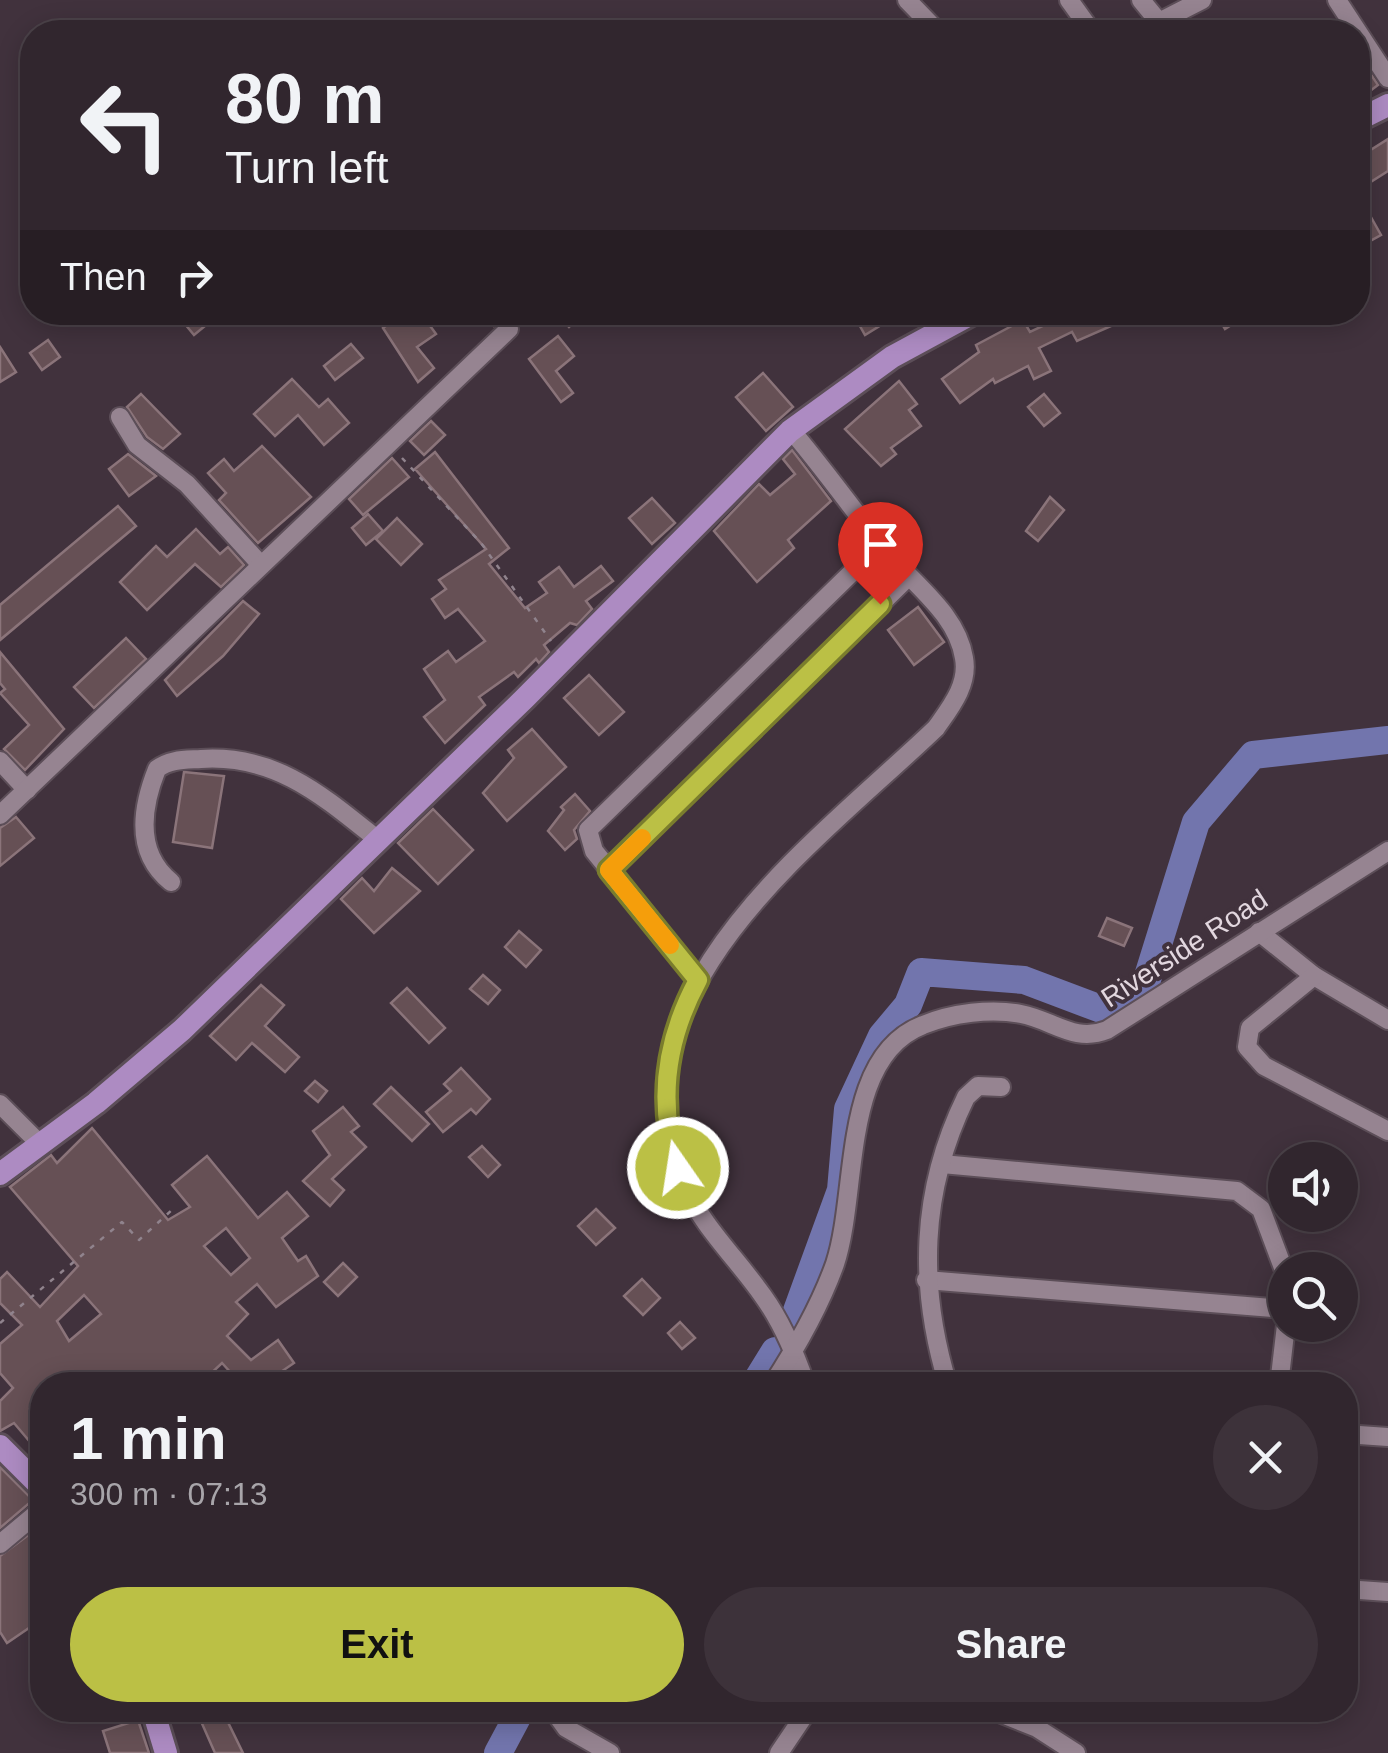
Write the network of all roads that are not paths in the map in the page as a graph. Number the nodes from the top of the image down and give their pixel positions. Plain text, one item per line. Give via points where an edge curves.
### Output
1 (906, 0) edge
2 (1142, 0) edge
3 (1202, 0) edge
4 (926, 20) edge
5 (1157, 20) edge
6 (1163, 20) edge
7 (1370, 50) edge
8 (1388, 78) edge
9 (931, 325) edge
10 (509, 329) dead end
11 (120, 417) dead end
12 (792, 430) junction
13 (881, 544) junction
14 (261, 565) junction
15 (908, 577) junction
16 (0, 761) edge
17 (27, 790) junction
18 (0, 816) edge
19 (378, 840) junction
20 (1388, 850) edge
21 (609, 870) junction
22 (171, 882) dead end
23 (1258, 932) junction
24 (1314, 976) junction
25 (698, 980) junction
26 (1388, 1020) edge
27 (1001, 1087) dead end
28 (0, 1104) edge
29 (1388, 1131) edge
30 (40, 1144) junction
31 (942, 1164) junction
32 (0, 1174) edge
33 (1277, 1252) edge
34 (926, 1280) junction
35 (1268, 1308) edge
36 (1284, 1342) edge
37 (792, 1353) junction
38 (780, 1372) edge
39 (800, 1372) edge
40 (945, 1372) edge
41 (1280, 1372) edge
42 (1358, 1435) edge
43 (1388, 1437) edge
44 (0, 1446) edge
45 (30, 1476) edge
46 (30, 1518) edge
47 (0, 1544) edge
48 (1358, 1591) edge
49 (1388, 1592) edge
50 (156, 1722) edge
51 (561, 1722) edge
52 (800, 1722) edge
53 (1022, 1722) edge
54 (166, 1753) edge
55 (610, 1753) edge
56 (779, 1753) edge
57 (1076, 1753) edge

1 - 4 street
2 - 5 street
3 - 6 street
7 - 8 street
9 - 12 main road
10 - 14 street
11 - 14 street via 137,445 187,484
12 - 13 street
12 - 19 main road
13 - 15 street
13 - 21 street via 588,830
14 - 17 street
15 - 21 street
15 - 25 street via 956,630 965,673 956,700 936,728 754,903
16 - 17 street
17 - 18 street
19 - 22 street via 285,771 220,758 174,761 157,769 152,780 145,842 153,867
19 - 30 main road via 182,1030
20 - 23 street, Riverside Road
21 - 25 street
23 - 24 street
23 - 37 street, Riverside Road via 1093,1036 1022,1014 976,1012 921,1025 899,1039 870,1079 841,1240
24 - 26 street
24 - 29 street via 1250,1028 1247,1047 1264,1066
25 - 37 street via 671,1045 671,1145 698,1209 766,1300
27 - 31 street via 978,1086 966,1096
28 - 30 street
30 - 32 main road
31 - 33 street via 1238,1191 1261,1209
31 - 34 street via 930,1204
34 - 35 street
34 - 40 street
36 - 41 street
37 - 38 street, Riverside Road
37 - 39 street
42 - 43 street
44 - 45 main road
46 - 47 street
48 - 49 street
50 - 54 main road
51 - 55 street
52 - 56 street
53 - 57 street

